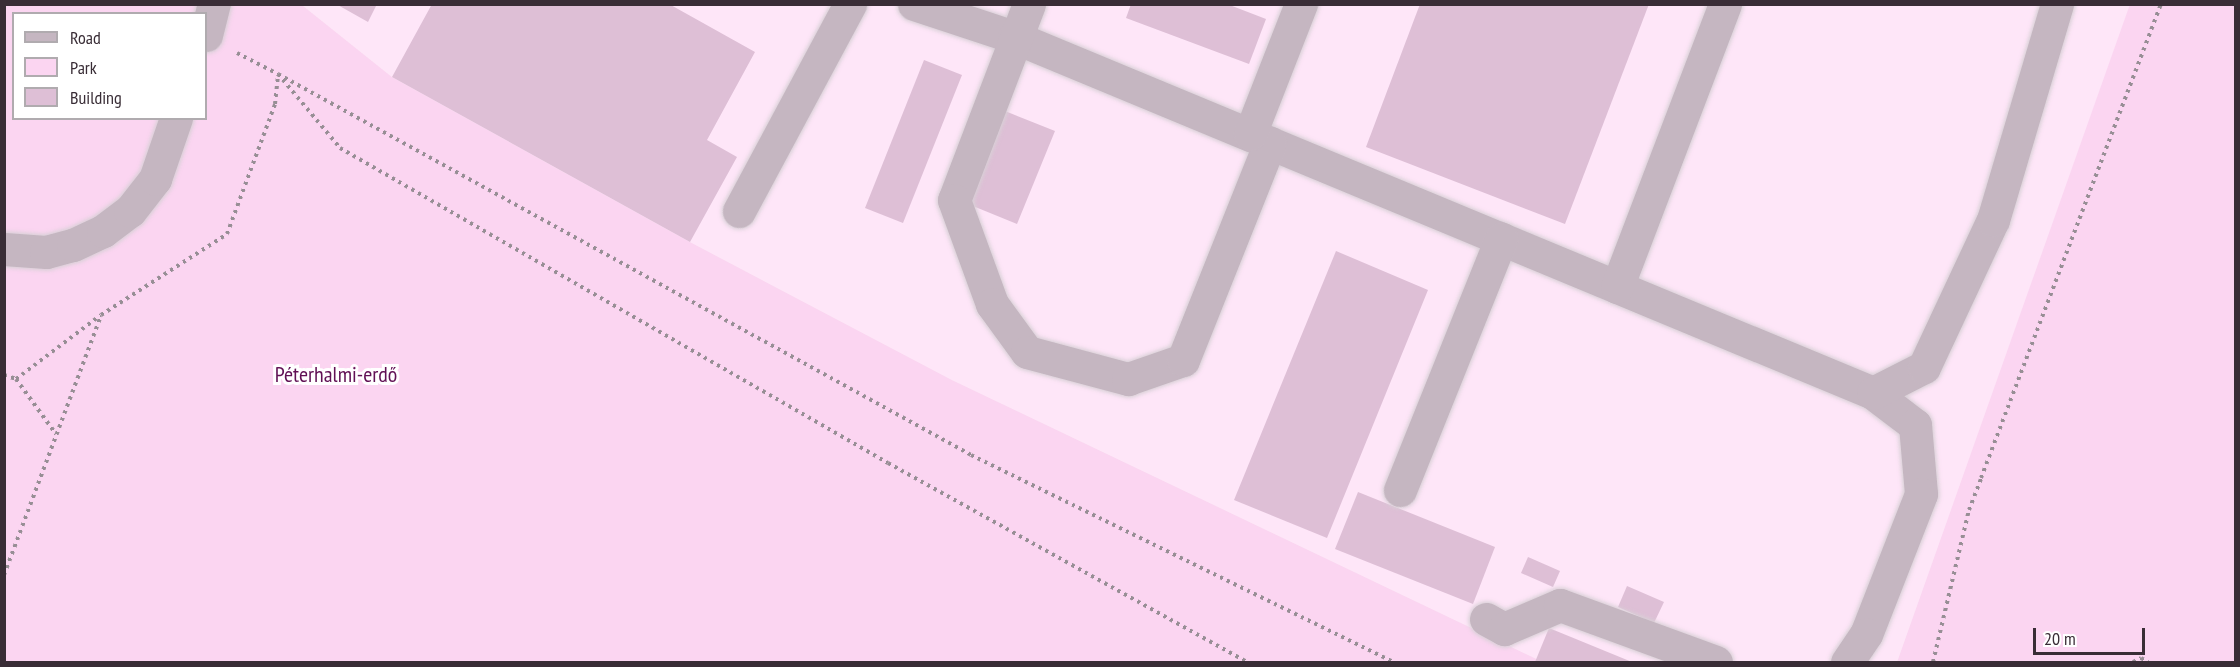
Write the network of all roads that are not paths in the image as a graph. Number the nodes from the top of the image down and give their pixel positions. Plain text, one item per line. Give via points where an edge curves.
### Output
1 (214, 4) edge
2 (850, 4) edge
3 (914, 4) edge
4 (1029, 4) edge
5 (1301, 4) edge
6 (1725, 4) edge
7 (2058, 4) edge
8 (207, 31) edge
9 (1014, 37) junction
10 (175, 120) edge
11 (1260, 139) junction
12 (739, 211) dead end
13 (1501, 239) junction
14 (4, 249) edge
15 (1617, 287) junction
16 (1873, 393) junction
17 (1400, 490) dead end
18 (1486, 619) dead end
19 (1716, 663) edge
20 (1846, 663) edge

1 - 8 street
2 - 12 street
3 - 9 street
4 - 9 street
5 - 11 street
6 - 15 street
7 - 16 street via 1993,220 1924,367
9 - 11 street
9 - 11 street via 954,200 992,304 1027,352 1128,379 1183,360
10 - 14 street via 155,179 130,211 104,231 46,252
11 - 13 street
13 - 15 street
13 - 17 street
15 - 16 street
16 - 20 street via 1915,425 1921,494 1866,634
18 - 19 street via 1504,629 1560,605

